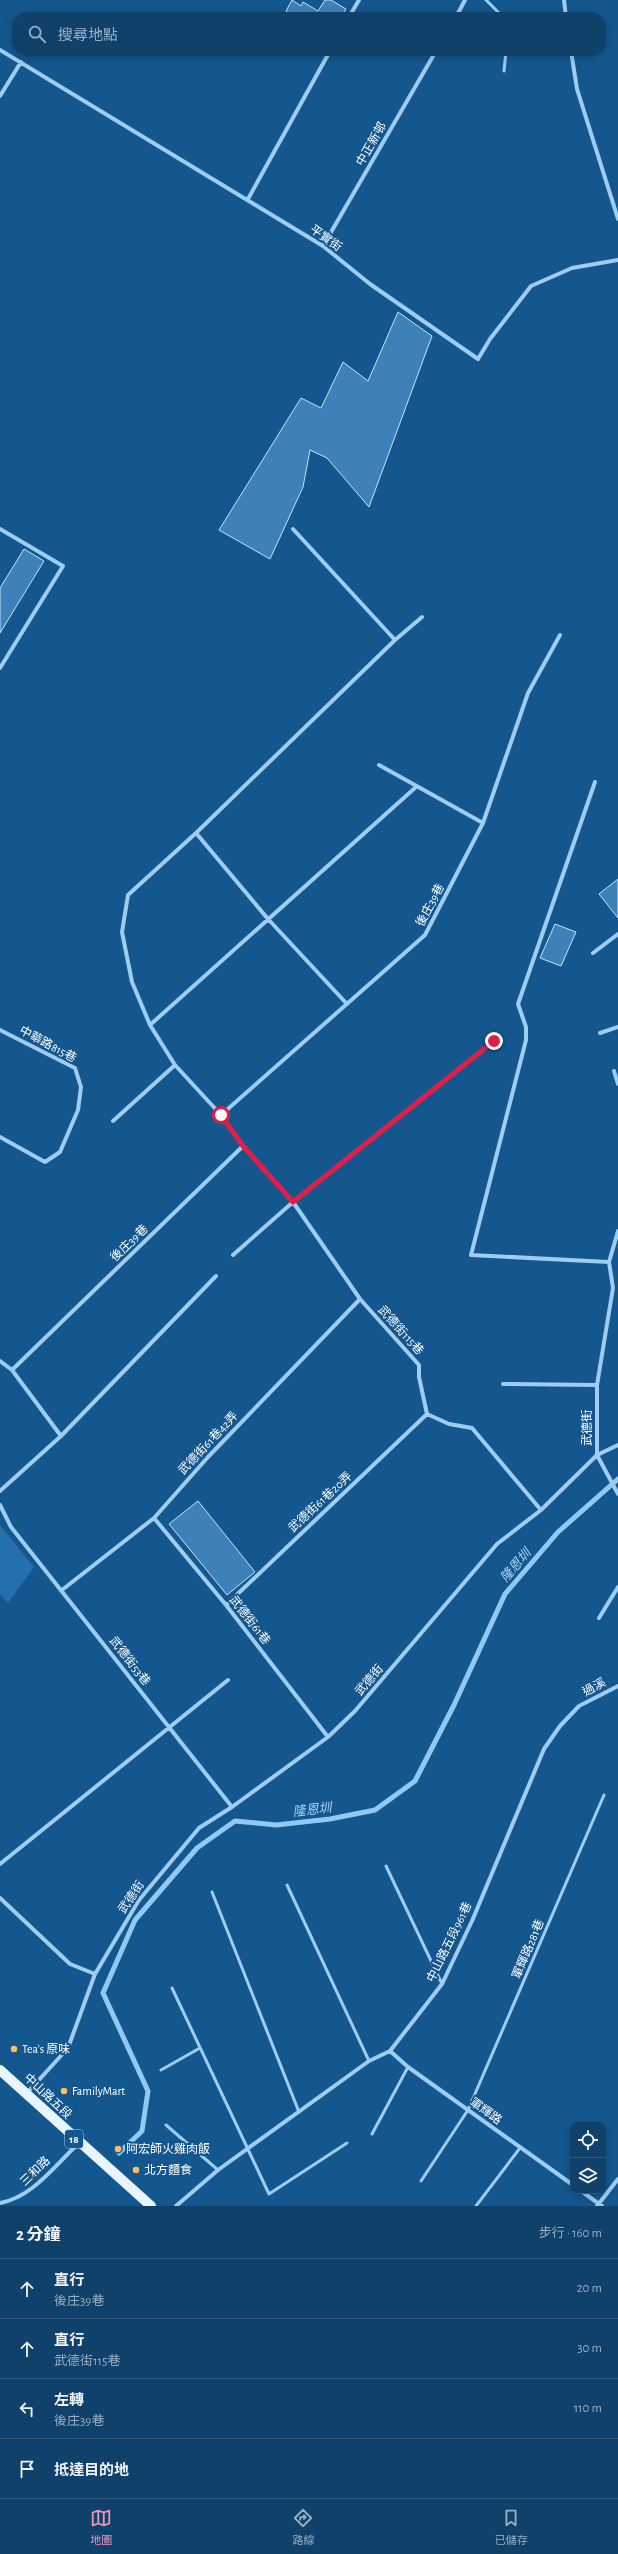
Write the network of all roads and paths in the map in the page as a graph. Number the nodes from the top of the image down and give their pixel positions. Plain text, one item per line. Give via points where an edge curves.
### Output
1 (359, 0) edge
2 (465, 0) edge
3 (486, 0) edge
4 (564, 0) edge
5 (352, 12) edge
6 (459, 12) edge
7 (497, 12) edge
8 (565, 12) edge
9 (0, 50) edge
10 (327, 56) edge
11 (433, 56) edge
12 (506, 56) edge
13 (573, 56) edge
14 (21, 62) junction
15 (504, 71) dead end
16 (0, 96) edge
17 (248, 199) junction
18 (618, 219) edge
19 (324, 246) junction
20 (618, 260) edge
21 (293, 529) dead end
22 (0, 530) edge
23 (422, 617) dead end
24 (560, 635) dead end
25 (395, 640) junction
26 (0, 668) edge
27 (379, 766) dead end
28 (595, 782) dead end
29 (416, 787) junction
30 (483, 823) junction
31 (196, 834) junction
32 (268, 919) junction
33 (618, 934) edge
34 (593, 953) dead end
35 (347, 1004) junction
36 (150, 1025) junction
37 (618, 1028) edge
38 (0, 1030) edge
39 (600, 1033) dead end
40 (494, 1041) dead end
41 (175, 1065) junction
42 (614, 1071) dead end
43 (618, 1084) edge
44 (221, 1115) junction
45 (113, 1122) dead end
46 (0, 1137) edge
47 (243, 1146) junction
48 (293, 1202) junction
49 (618, 1231) edge
50 (233, 1255) dead end
51 (609, 1262) junction
52 (216, 1276) dead end
53 (618, 1286) edge
54 (613, 1288) junction
55 (360, 1299) junction
56 (0, 1361) edge
57 (12, 1370) junction
58 (503, 1384) dead end
59 (597, 1385) junction
60 (427, 1414) junction
61 (61, 1436) junction
62 (618, 1445) edge
63 (597, 1456) junction
64 (0, 1491) edge
65 (618, 1494) edge
66 (0, 1505) edge
67 (540, 1510) junction
68 (154, 1518) junction
69 (618, 1587) edge
70 (62, 1590) junction
71 (226, 1605) junction
72 (599, 1618) dead end
73 (228, 1680) dead end
74 (618, 1686) edge
75 (579, 1706) joint
76 (169, 1726) junction
77 (328, 1737) junction
78 (604, 1795) dead end
79 (232, 1807) junction
80 (0, 1864) edge
81 (386, 1866) dead end
82 (287, 1885) dead end
83 (212, 1892) dead end
84 (0, 1898) edge
85 (95, 1974) junction
86 (442, 1984) junction
87 (172, 1988) dead end
88 (200, 2048) junction
89 (390, 2050) junction
90 (370, 2061) junction
91 (408, 2067) junction
92 (0, 2070) edge
93 (161, 2070) dead end
94 (26, 2093) junction
95 (468, 2110) junction
96 (299, 2113) junction
97 (166, 2125) dead end
98 (372, 2134) dead end
99 (79, 2143) junction
100 (347, 2143) dead end
101 (520, 2148) junction
102 (247, 2150) junction
103 (218, 2170) junction
104 (618, 2179) edge
105 (421, 2181) dead end
106 (570, 2183) edge
107 (585, 2194) edge
108 (0, 2203) edge
109 (599, 2205) edge
110 (151, 2206) edge
111 (176, 2206) edge
112 (476, 2206) edge

1 - 5 street
2 - 6 street
3 - 7 lane
4 - 8 street
9 - 14 street, 平實街
10 - 17 street
11 - 19 street, 中正新邨
12 - 15 lane
13 - 18 street via 577,89
14 - 16 street
14 - 17 street, 平實街
17 - 19 street, 平實街
19 - 20 street, 平實街 via 370,284 478,359 490,339 531,286 572,268
21 - 25 street
22 - 26 street via 63,566
23 - 25 street
24 - 30 street, 後庄39巷 via 528,693
25 - 31 street
27 - 29 street
28 - 51 street via 518,1004 526,1027 526,1040 471,1255
29 - 30 street
29 - 32 street
30 - 35 street, 後庄39巷 via 425,935
31 - 32 street
31 - 36 street via 128,895 122,932 132,982
32 - 35 street
32 - 36 street
33 - 34 street
35 - 44 street, 後庄39巷
36 - 41 street
37 - 39 street
38 - 46 street, 中華路815巷 via 75,1068 81,1087 78,1110 60,1152 45,1162
40 - 48 street
41 - 44 street
41 - 45 street
42 - 43 street
44 - 47 street
47 - 48 street, 武德街115巷
47 - 57 street, 後庄39巷
48 - 50 street
48 - 55 street, 武德街115巷
49 - 51 street, 武德街
51 - 54 street, 武德街
52 - 61 street
53 - 54 street
54 - 59 street, 武德街
55 - 60 street, 武德街115巷 via 419,1365
55 - 68 street, 武德街61巷42弄 via 208,1457
56 - 57 street
57 - 61 street
58 - 59 street
59 - 63 street, 武德街
60 - 67 street via 448,1424 472,1428
60 - 71 street, 武德街61巷20弄
61 - 64 street
62 - 63 street
63 - 65 street
63 - 67 street, 武德街
66 - 70 street, 武德街53巷 via 11,1527
67 - 77 street, 武德街 via 497,1544 355,1711
68 - 70 street, 武德街61巷42弄
68 - 71 street, 武德街61巷
69 - 72 street
70 - 76 street, 武德街53巷
71 - 77 street, 武德街61巷
73 - 76 street
74 - 75 street, 過溪
75 - 86 street, 中山路五段961巷 via 560,1726 544,1749 472,1921
76 - 79 street, 武德街53巷
76 - 80 street
77 - 79 street, 武德街
78 - 95 lane, 軍輝路281巷
79 - 85 street, 武德街 via 198,1828 144,1894
81 - 86 lane
82 - 90 lane
83 - 96 lane
84 - 85 street via 70,1964
85 - 94 street, 武德街 via 68,2048
86 - 89 street, 中山路五段961巷
87 - 88 lane
88 - 93 lane
88 - 102 lane
89 - 90 street, 中山路五段961巷
89 - 91 street, 軍輝路
90 - 96 street, 中山路五段961巷
91 - 95 street, 軍輝路
91 - 98 lane
92 - 94 main road, 中山路五段 / 18
94 - 99 main road, 中山路五段 / 18
95 - 101 street, 軍輝路
95 - 105 lane, 軍輝路281巷
96 - 102 street, 中山路五段961巷
97 - 103 lane
99 - 108 street, 三和路 via 26,2194
99 - 110 main road, 中山路五段 / 18
100 - 102 lane via 269,2194
101 - 106 street, 軍輝路
101 - 112 lane
102 - 103 street, 中山路五段961巷
103 - 111 street, 中山路五段961巷
104 - 109 street
107 - 109 street

